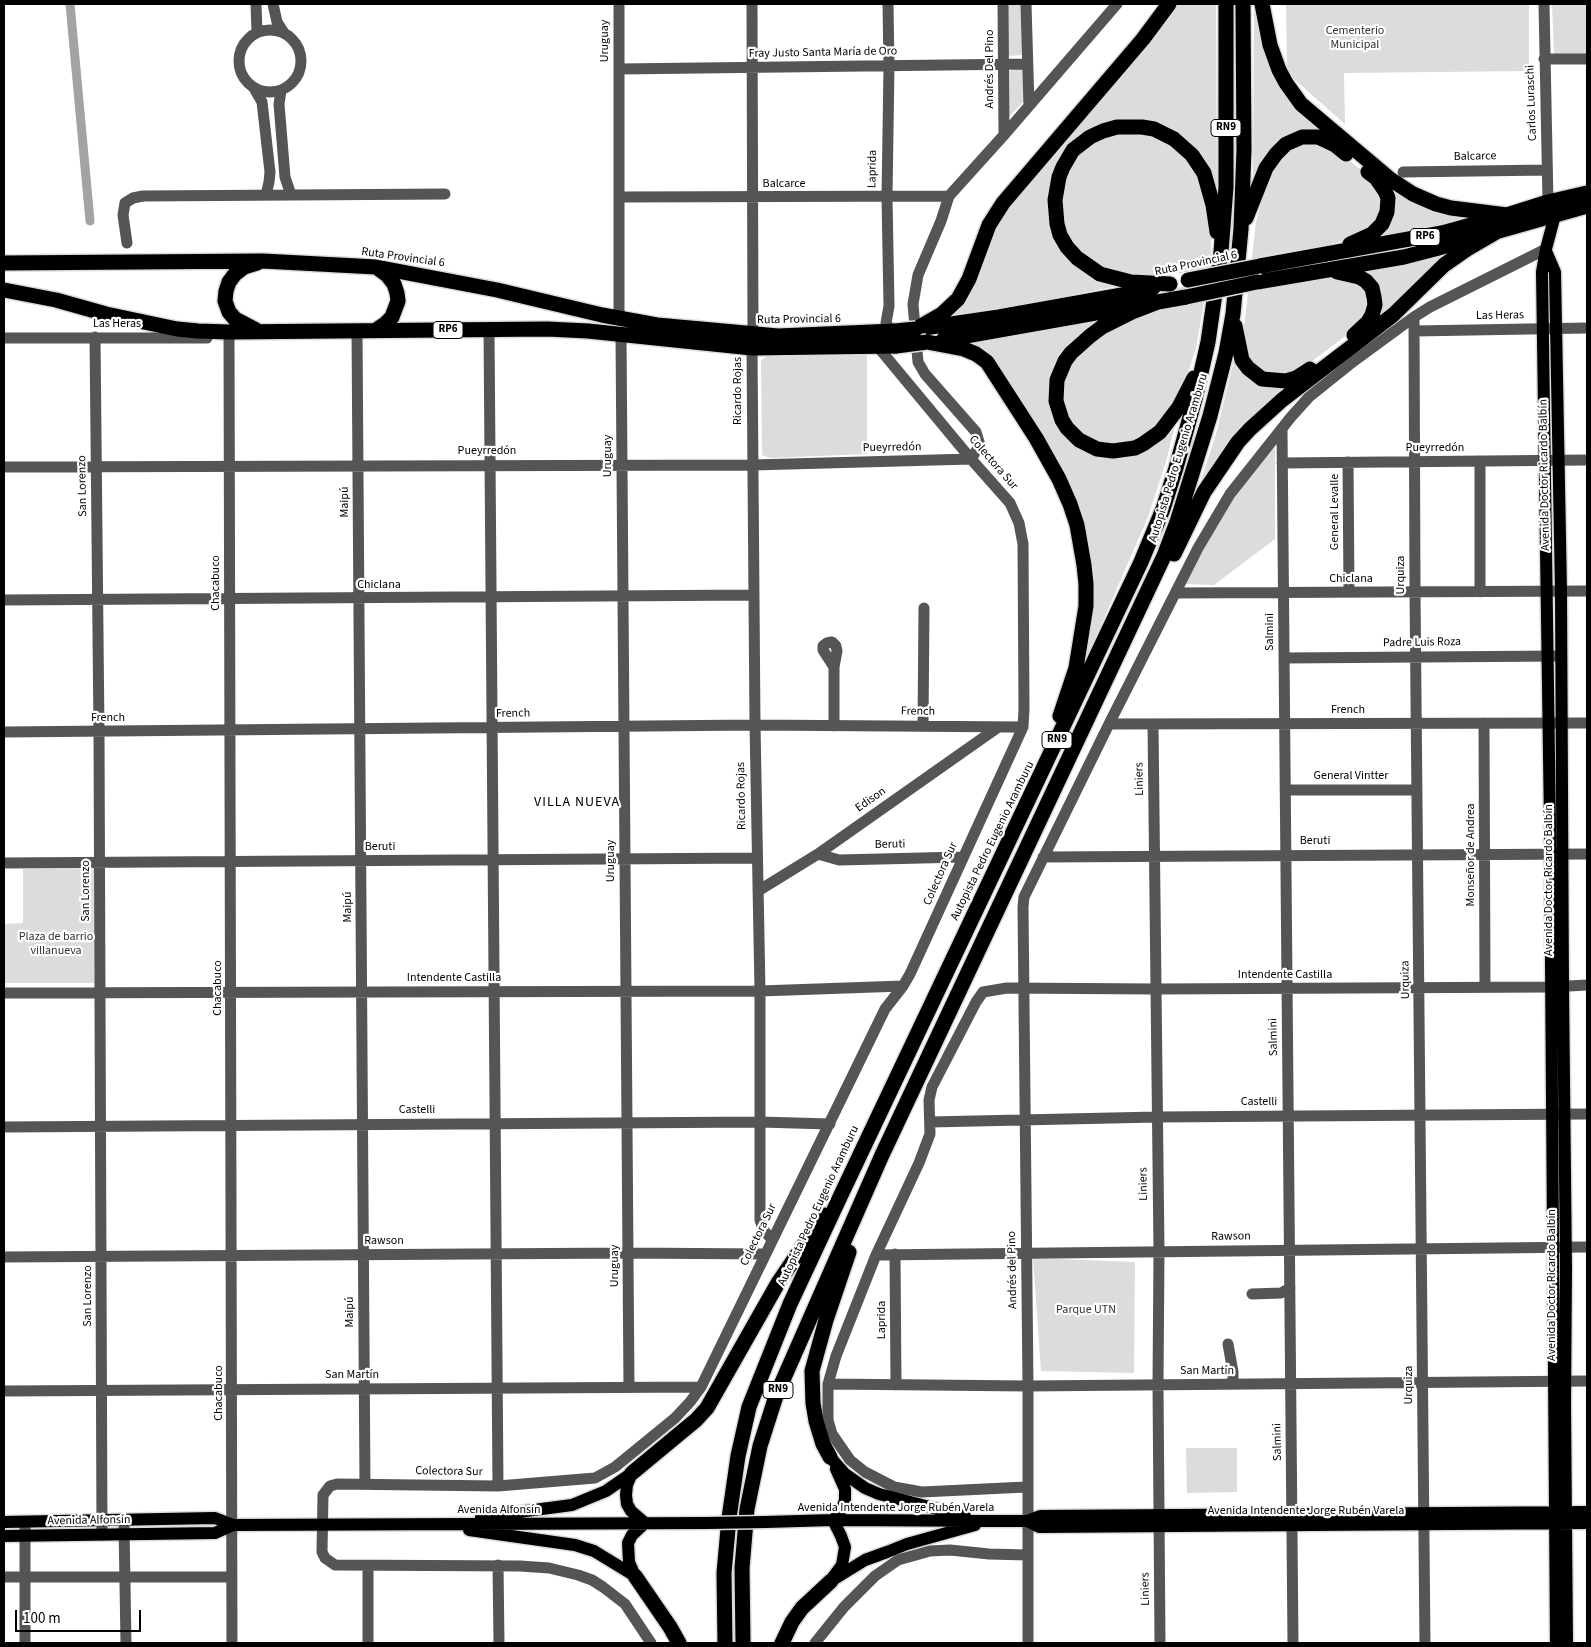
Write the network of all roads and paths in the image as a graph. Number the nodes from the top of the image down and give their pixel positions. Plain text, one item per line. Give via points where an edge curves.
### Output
1 (256, 4) edge
2 (273, 4) edge
3 (619, 4) edge
4 (752, 4) edge
5 (888, 4) edge
6 (1003, 4) edge
7 (1026, 4) edge
8 (1117, 4) edge
9 (1169, 4) edge
10 (1226, 4) edge
11 (1243, 4) edge
12 (1262, 4) edge
13 (1544, 4) edge
14 (257, 32) junction
15 (284, 33) junction
16 (1544, 59) junction
17 (1587, 59) edge
18 (1004, 64) junction
19 (1027, 64) junction
20 (889, 66) junction
21 (752, 68) junction
22 (619, 70) junction
23 (254, 88) junction
24 (281, 90) junction
25 (1029, 106) junction
26 (1004, 135) junction
27 (1547, 170) junction
28 (1403, 172) dead end
29 (1587, 193) edge
30 (445, 194) dead end
31 (266, 195) junction
32 (291, 195) junction
33 (949, 196) junction
34 (619, 197) junction
35 (887, 197) junction
36 (753, 198) junction
37 (1587, 206) edge
38 (1551, 208) junction
39 (1507, 215) junction
40 (1241, 229) junction
41 (1498, 231) junction
42 (127, 243) dead end
43 (1546, 249) junction
44 (1221, 252) junction
45 (1309, 257) junction
46 (263, 260) junction
47 (4, 263) edge
48 (376, 267) junction
49 (1326, 271) junction
50 (1170, 284) junction
51 (4, 290) edge
52 (1158, 302) junction
53 (1233, 314) junction
54 (1414, 317) junction
55 (619, 319) junction
56 (1549, 328) junction
57 (1587, 328) edge
58 (489, 329) junction
59 (357, 330) junction
60 (376, 330) junction
61 (258, 331) junction
62 (1414, 331) junction
63 (229, 335) junction
64 (620, 335) junction
65 (933, 335) junction
66 (894, 336) junction
67 (95, 337) junction
68 (4, 338) edge
69 (753, 342) junction
70 (1208, 342) junction
71 (878, 347) junction
72 (1282, 430) junction
73 (971, 459) junction
74 (1545, 460) junction
75 (1558, 460) junction
76 (1587, 460) edge
77 (1480, 461) junction
78 (1348, 462) junction
79 (1414, 462) junction
80 (1282, 463) junction
81 (490, 465) junction
82 (622, 465) junction
83 (753, 465) junction
84 (230, 466) junction
85 (358, 466) junction
86 (4, 467) edge
87 (96, 467) junction
88 (1149, 589) junction
89 (1561, 591) junction
90 (1587, 591) edge
91 (1349, 592) junction
92 (1415, 592) junction
93 (1480, 592) junction
94 (1547, 592) junction
95 (1175, 593) junction
96 (1283, 593) junction
97 (754, 595) junction
98 (623, 596) junction
99 (491, 598) junction
100 (230, 599) junction
101 (360, 599) junction
102 (4, 600) edge
103 (98, 600) junction
104 (924, 608) dead end
105 (1548, 656) junction
106 (1561, 656) junction
107 (1416, 657) junction
108 (1284, 658) junction
109 (834, 667) dead end
110 (1484, 723) junction
111 (1555, 723) junction
112 (1587, 723) edge
113 (1109, 724) junction
114 (1153, 724) junction
115 (1285, 724) junction
116 (1417, 724) junction
117 (755, 725) junction
118 (834, 726) junction
119 (923, 726) junction
120 (624, 727) junction
121 (1023, 727) junction
122 (492, 728) junction
123 (997, 728) junction
124 (230, 730) junction
125 (360, 730) junction
126 (4, 732) edge
127 (99, 732) junction
128 (1285, 790) junction
129 (1418, 790) junction
130 (1022, 816) junction
131 (818, 854) junction
132 (1484, 854) junction
133 (1556, 854) junction
134 (1587, 854) edge
135 (1286, 855) junction
136 (1418, 855) junction
137 (1155, 856) junction
138 (963, 857) junction
139 (1043, 857) junction
140 (757, 858) junction
141 (625, 859) junction
142 (493, 860) junction
143 (361, 861) junction
144 (100, 862) junction
145 (231, 862) junction
146 (4, 863) edge
147 (758, 891) junction
148 (1587, 985) edge
149 (903, 986) junction
150 (1557, 986) junction
151 (1485, 987) junction
152 (1024, 988) junction
153 (1420, 988) junction
154 (1156, 989) junction
155 (1287, 989) junction
156 (760, 991) junction
157 (362, 992) junction
158 (494, 992) junction
159 (626, 992) junction
160 (4, 993) edge
161 (100, 993) junction
162 (232, 993) junction
163 (1558, 1114) junction
164 (1587, 1114) edge
165 (1421, 1115) junction
166 (1288, 1116) junction
167 (1157, 1117) junction
168 (1025, 1120) junction
169 (627, 1122) junction
170 (760, 1122) junction
171 (930, 1122) junction
172 (495, 1123) junction
173 (363, 1124) junction
174 (830, 1124) junction
175 (232, 1125) junction
176 (101, 1126) junction
177 (4, 1127) edge
178 (882, 1155) junction
179 (840, 1197) junction
180 (772, 1239) junction
181 (1566, 1247) junction
182 (1587, 1247) edge
183 (1553, 1248) junction
184 (1422, 1249) junction
185 (1290, 1250) junction
186 (1159, 1251) junction
187 (1026, 1252) junction
188 (628, 1253) junction
189 (496, 1254) junction
190 (764, 1254) junction
191 (895, 1254) junction
192 (363, 1255) junction
193 (876, 1255) junction
194 (232, 1256) junction
195 (101, 1257) junction
196 (4, 1258) edge
197 (1290, 1288) junction
198 (1252, 1294) dead end
199 (1228, 1344) dead end
200 (1560, 1381) junction
201 (1587, 1381) edge
202 (1423, 1383) junction
203 (828, 1384) junction
204 (1158, 1384) junction
205 (1232, 1384) junction
206 (1291, 1384) junction
207 (896, 1385) junction
208 (1028, 1386) junction
209 (629, 1387) junction
210 (701, 1387) junction
211 (497, 1388) junction
212 (233, 1389) junction
213 (364, 1389) junction
214 (102, 1390) junction
215 (4, 1391) edge
216 (830, 1457) junction
217 (632, 1473) junction
218 (365, 1484) junction
219 (498, 1486) junction
220 (1026, 1487) junction
221 (1587, 1512) edge
222 (1560, 1518) junction
223 (1423, 1519) junction
224 (833, 1520) junction
225 (1159, 1520) junction
226 (1292, 1520) junction
227 (102, 1521) junction
228 (124, 1521) junction
229 (990, 1521) junction
230 (1027, 1521) junction
231 (4, 1522) edge
232 (25, 1522) junction
233 (766, 1522) joint
234 (645, 1523) junction
235 (1587, 1523) edge
236 (425, 1524) junction
237 (232, 1525) junction
238 (322, 1525) junction
239 (25, 1535) junction
240 (102, 1535) junction
241 (125, 1535) junction
242 (4, 1536) edge
243 (1027, 1555) junction
244 (498, 1565) junction
245 (368, 1566) junction
246 (25, 1576) junction
247 (636, 1576) junction
248 (4, 1577) edge
249 (232, 1577) junction
250 (125, 1578) junction
251 (831, 1581) junction
252 (25, 1643) edge
253 (126, 1643) edge
254 (232, 1643) edge
255 (368, 1643) edge
256 (499, 1643) edge
257 (651, 1643) edge
258 (679, 1643) edge
259 (724, 1643) edge
260 (743, 1643) edge
261 (782, 1643) edge
262 (815, 1643) edge
263 (1028, 1643) edge
264 (1160, 1643) edge
265 (1293, 1643) edge
266 (1425, 1643) edge
267 (1556, 1643) edge
268 (1567, 1643) edge

1 - 14 street
2 - 15 street via 277,22
3 - 22 street, Uruguay
4 - 21 street, Ricardo Rojas
5 - 20 street, Laprida
6 - 18 street, Andrés Del Pino
7 - 19 street
8 - 25 street
9 - 65 highway via 1003,203 984,237 964,289
10 - 44 highway, Autopista Pedro Eugenio Aramburu / RN9 via 1226,170
11 - 40 highway, Autopista Pedro Eugenio Aramburu / RN9
12 - 39 highway via 1279,70 1301,104 1390,179 1413,194 1451,208
13 - 16 street, Carlos Luraschi
14 - 15 street via 278,30
14 - 23 street via 248,38 239,58 239,68
15 - 24 street via 294,41 301,59 296,78
16 - 17 street
16 - 27 street, Carlos Luraschi
18 - 19 street, Fray Justo Santa María de Oro
18 - 20 street, Fray Justo Santa María de Oro
18 - 26 street, Andrés Del Pino
19 - 25 street
20 - 21 street, Fray Justo Santa María de Oro
20 - 35 street, Laprida
21 - 22 street, Fray Justo Santa María de Oro
21 - 36 street, Ricardo Rojas
22 - 34 street, Uruguay
23 - 24 street via 272,93
23 - 31 street via 262,102 270,172
24 - 32 street via 279,104 285,177
25 - 26 street
26 - 33 street
27 - 28 street, Balcarce
27 - 38 street, Carlos Luraschi
29 - 38 highway, Ruta Provincial 6 / RP6
30 - 32 street
31 - 32 street
31 - 42 street via 133,198 125,203 123,215
33 - 35 street, Balcarce
33 - 73 street via 918,275 913,316 918,362 978,438 980,446
34 - 36 street, Balcarce
34 - 55 street, Uruguay
35 - 36 street, Balcarce
35 - 66 street, Laprida via 889,306 886,323
36 - 69 street, Ricardo Rojas
37 - 38 highway, Ruta Provincial 6 / RP6
38 - 39 highway, Ruta Provincial 6 / RP6
38 - 41 highway, Ruta Provincial 6 / RP6
38 - 43 main road, Avenida Doctor Ricardo Balbín
39 - 45 highway, Ruta Provincial 6 / RP6 via 1414,239
40 - 45 highway via 1266,168 1276,154 1286,144 1302,137 1324,139 1376,178 1388,198 1388,212 1382,224 1366,238
40 - 53 highway, Autopista Pedro Eugenio Aramburu / RN9
41 - 49 highway, Ruta Provincial 6 / RP6 via 1435,250
41 - 88 highway via 1444,265 1393,315 1282,400 1250,429 1204,492 1175,553
43 - 54 street
43 - 56 main road, Avenida Doctor Ricardo Balbín via 1542,272
44 - 50 highway via 1208,183 1199,164 1185,147 1166,134 1142,127 1116,128 1090,137 1073,150 1059,178 1055,211 1060,235 1077,258 1100,274 1131,282
44 - 70 highway, Autopista Pedro Eugenio Aramburu / RN9
45 - 50 highway, Ruta Provincial 6 / RP6, bridge
46 - 47 highway, Ruta Provincial 6 / RP6
46 - 48 highway, Ruta Provincial 6 / RP6
46 - 61 highway via 235,274 229,282 225,301 235,319
48 - 55 highway, Ruta Provincial 6 / RP6 via 497,290
48 - 60 highway via 394,284 398,301 392,317
49 - 52 highway, Ruta Provincial 6 / RP6, bridge
49 - 53 highway via 1348,273 1366,281 1372,288 1375,305 1368,322 1361,329 1296,378 1270,381 1248,368 1242,360
50 - 65 highway, Ruta Provincial 6 / RP6 via 999,317
51 - 63 highway, Ruta Provincial 6 / RP6 via 176,329
52 - 65 highway, Ruta Provincial 6 / RP6
52 - 70 highway via 1102,327 1080,344 1065,362 1057,380 1056,401 1062,420 1079,440 1096,449 1113,451 1135,448 1151,439 1186,395
53 - 88 highway, Autopista Pedro Eugenio Aramburu / RN9 via 1210,416 1177,522
54 - 62 street, Urquiza
54 - 72 street via 1310,397
55 - 69 highway, Ruta Provincial 6 / RP6
56 - 57 street, Las Heras
56 - 62 street, Las Heras
56 - 74 main road, Avenida Doctor Ricardo Balbín
56 - 75 main road, Avenida Doctor Ricardo Balbín
58 - 60 highway, Ruta Provincial 6 / RP6
58 - 64 highway, Ruta Provincial 6 / RP6 via 548,329
58 - 81 street
59 - 60 highway, Ruta Provincial 6 / RP6
59 - 61 highway, Ruta Provincial 6 / RP6
59 - 85 street, Maipú
61 - 63 highway, Ruta Provincial 6 / RP6
62 - 79 street, Urquiza
63 - 67 street, Las Heras
63 - 84 street, Chacabuco
64 - 69 highway, Ruta Provincial 6 / RP6
64 - 82 street, Uruguay
65 - 66 highway, Ruta Provincial 6 / RP6, bridge
65 - 66 highway, Ruta Provincial 6 / RP6, bridge via 916,329
65 - 130 highway via 970,351 991,368 1059,479 1081,546 1086,606 1076,668
66 - 69 highway, Ruta Provincial 6 / RP6 via 804,336
66 - 71 highway, Ruta Provincial 6 / RP6
67 - 68 street, Las Heras
67 - 87 street, San Lorenzo
69 - 71 highway, Ruta Provincial 6 / RP6
69 - 83 street, Ricardo Rojas
70 - 130 highway, Autopista Pedro Eugenio Aramburu / RN9 via 1184,442 1153,536
71 - 73 street, Colectora Sur
72 - 80 street, Salmini
72 - 95 street via 1230,494
73 - 83 street, Pueyrredón
73 - 121 street, Colectora Sur via 1010,503 1019,523 1022,544
74 - 75 street, Pueyrredón
74 - 77 street, Pueyrredón
74 - 94 main road, Avenida Doctor Ricardo Balbín
75 - 76 street, Pueyrredón
75 - 89 main road, Avenida Doctor Ricardo Balbín
77 - 79 street, Pueyrredón
77 - 93 street
78 - 79 street, Pueyrredón
78 - 80 street, Pueyrredón
78 - 91 street, General Levalle
79 - 92 street, Urquiza
80 - 96 street, Salmini
81 - 82 street, Pueyrredón
81 - 85 street, Pueyrredón
81 - 99 street
82 - 83 street, Pueyrredón
82 - 98 street, Uruguay
83 - 97 street, Ricardo Rojas
84 - 85 street, Pueyrredón
84 - 87 street, Pueyrredón
84 - 100 street, Chacabuco
85 - 101 street, Maipú
86 - 87 street, Pueyrredón
87 - 103 street, San Lorenzo
88 - 178 highway, Autopista Pedro Eugenio Aramburu / RN9
89 - 90 street, Chiclana
89 - 94 street, Chiclana
89 - 106 main road, Avenida Doctor Ricardo Balbín
91 - 92 street, Chiclana
91 - 96 street, Chiclana
92 - 93 street, Chiclana
92 - 107 street, Urquiza
93 - 94 street, Chiclana
94 - 105 main road, Avenida Doctor Ricardo Balbín
95 - 96 street, Chiclana
95 - 113 street
96 - 108 street, Salmini
97 - 98 street, Chiclana
97 - 117 street, Ricardo Rojas
98 - 99 street, Chiclana
98 - 120 street, Uruguay
99 - 101 street, Chiclana
99 - 122 street
100 - 101 street, Chiclana
100 - 103 street, Chiclana
100 - 124 street, Chacabuco
101 - 125 street, Maipú
102 - 103 street, Chiclana
103 - 127 street, San Lorenzo
104 - 119 street
105 - 106 street, Padre Luis Roza
105 - 107 street, Padre Luis Roza
105 - 111 main road, Avenida Doctor Ricardo Balbín
106 - 111 main road, Avenida Doctor Ricardo Balbín
107 - 108 street, Padre Luis Roza
107 - 116 street, Urquiza
108 - 115 street, Salmini
109 - 118 street
110 - 111 street, French
110 - 116 street, French
110 - 132 street, Monseñor de Andrea
111 - 112 street, French
111 - 133 main road, Avenida Doctor Ricardo Balbín
113 - 114 street, French
113 - 139 street
114 - 115 street, French
114 - 137 street, Liniers
115 - 116 street, French
115 - 128 street, Salmini
116 - 129 street, Urquiza
117 - 118 street, French
117 - 120 street, French
117 - 140 street, Ricardo Rojas
118 - 119 street, French
119 - 123 street, French
120 - 122 street, French
120 - 141 street, Uruguay
121 - 123 street, French
121 - 138 street, Colectora Sur
122 - 125 street, French
122 - 142 street
123 - 131 street, Edison
124 - 125 street, French
124 - 127 street, French
124 - 145 street, Chacabuco
125 - 143 street, Maipú
126 - 127 street, French
127 - 144 street, San Lorenzo
128 - 129 street, General Vintter
128 - 135 street, Salmini
129 - 136 street, Urquiza
130 - 179 highway, Autopista Pedro Eugenio Aramburu / RN9
131 - 138 street, Beruti via 839,860
131 - 147 street, Edison
132 - 133 street, Beruti
132 - 136 street, Beruti
132 - 151 street, Monseñor de Andrea
133 - 134 street, Beruti
133 - 150 main road, Avenida Doctor Ricardo Balbín
135 - 136 street, Beruti
135 - 137 street, Beruti
135 - 155 street, Salmini
136 - 153 street, Urquiza
137 - 139 street, Beruti
137 - 154 street, Liniers
138 - 149 street, Colectora Sur
139 - 152 street, Andrés del Pino via 1024,897
140 - 141 street, Beruti
140 - 147 street, Ricardo Rojas
141 - 142 street, Beruti
141 - 159 street, Uruguay
142 - 143 street, Beruti
142 - 158 street
143 - 145 street, Beruti
143 - 157 street, Maipú
144 - 145 street, Beruti
144 - 146 street, Beruti
144 - 161 street, San Lorenzo
145 - 162 street, Chacabuco
147 - 156 street, Ricardo Rojas
148 - 150 street, Intendente Castilla
149 - 156 street, Intendente Castilla
149 - 174 street, Colectora Sur via 885,1009
150 - 151 street, Intendente Castilla
150 - 163 main road, Avenida Doctor Ricardo Balbín
151 - 153 street, Intendente Castilla
152 - 154 street, Intendente Castilla
152 - 168 street, Andrés del Pino
152 - 171 street, Intendente Castilla via 994,989 984,992 976,1002 932,1087
153 - 155 street, Intendente Castilla
153 - 165 street, Urquiza
154 - 155 street, Intendente Castilla
154 - 167 street, Liniers
155 - 166 street, Salmini
156 - 159 street, Intendente Castilla
156 - 170 street, Ricardo Rojas
157 - 158 street, Intendente Castilla
157 - 162 street, Intendente Castilla
157 - 173 street, Maipú
158 - 159 street, Intendente Castilla
158 - 172 street
159 - 169 street, Uruguay
160 - 161 street, Intendente Castilla
161 - 162 street, Intendente Castilla
161 - 176 street, San Lorenzo
162 - 175 street, Chacabuco
163 - 164 street, Castelli
163 - 165 street, Castelli
163 - 181 main road, Avenida Doctor Ricardo Balbín
163 - 183 main road, Avenida Doctor Ricardo Balbín
165 - 166 street, Castelli
165 - 184 street, Urquiza
166 - 167 street, Castelli
166 - 185 street, Salmini
167 - 168 street, Castelli
167 - 186 street, Liniers
168 - 171 street, Castelli
168 - 187 street, Andrés del Pino
169 - 170 street, Castelli
169 - 172 street, Castelli
169 - 188 street, Uruguay
170 - 174 street, Castelli
170 - 180 street, Ricardo Rojas via 760,1220
171 - 193 street via 930,1134 919,1163
172 - 173 street, Castelli
172 - 189 street
173 - 175 street, Castelli
173 - 192 street, Maipú
174 - 180 street, Colectora Sur
175 - 176 street, Castelli
175 - 194 street, Chacabuco
176 - 177 street, Castelli
176 - 195 street, San Lorenzo
178 - 216 highway via 838,1282 812,1371 816,1421
178 - 260 highway, Autopista Pedro Eugenio Aramburu / RN9 via 776,1396 760,1446 747,1509 742,1568
179 - 217 highway via 821,1218 778,1283 707,1408
179 - 259 highway, Autopista Pedro Eugenio Aramburu / RN9 via 790,1304 749,1407 728,1518
180 - 190 street, Colectora Sur
181 - 182 street, Rawson
181 - 183 street, Rawson
181 - 200 main road, Avenida Doctor Ricardo Balbín
183 - 184 street, Rawson
183 - 200 main road, Avenida Doctor Ricardo Balbín
184 - 185 street, Rawson
184 - 202 street, Urquiza
185 - 186 street, Rawson
185 - 197 street, Salmini
186 - 187 street, Rawson
186 - 204 street, Liniers
187 - 191 street, Rawson
187 - 208 street, Andrés del Pino
188 - 189 street, Rawson
188 - 190 street, Rawson
188 - 209 street, Uruguay
189 - 192 street, Rawson
189 - 211 street
190 - 210 street, Colectora Sur
191 - 193 street, Rawson
191 - 207 street, Laprida
192 - 194 street, Rawson
192 - 213 street, Maipú
193 - 203 street
194 - 195 street, Rawson
194 - 212 street, Chacabuco
195 - 196 street, Rawson
195 - 214 street, San Lorenzo
197 - 198 street via 1281,1293
197 - 206 street, Salmini
199 - 205 street
200 - 201 street, San Martín
200 - 202 street, San Martín
200 - 222 main road, Avenida Doctor Ricardo Balbín
202 - 206 street, San Martín
202 - 223 street, Urquiza
203 - 207 street, San Martín
203 - 220 street via 828,1420 832,1434 850,1460 880,1481 922,1492
204 - 205 street, San Martín
204 - 208 street, San Martín
204 - 225 street, Liniers
205 - 206 street, San Martín
206 - 226 street, Salmini
207 - 208 street, San Martín
208 - 220 street, Andrés del Pino
209 - 210 street, San Martín
209 - 211 street, San Martín
210 - 219 street, Colectora Sur via 675,1418 604,1474 584,1480
211 - 213 street, San Martín
211 - 219 street
212 - 213 street, San Martín
212 - 214 street, San Martín
212 - 237 street, Chacabuco
213 - 218 street, Maipú
214 - 215 street, San Martín
214 - 227 street, San Lorenzo
216 - 224 main road via 845,1489 842,1509
216 - 229 main road via 850,1478 879,1494
217 - 234 main road via 626,1485 628,1504
217 - 236 main road via 606,1491 572,1505
218 - 219 street, Colectora Sur
218 - 238 street, Colectora Sur via 337,1484 326,1490
220 - 230 street, Andrés del Pino
221 - 222 main road, Avenida Intendente Jorge Rubén Varela
222 - 223 main road, Avenida Intendente Jorge Rubén Varela
222 - 235 main road, Avenida Intendente Jorge Rubén Varela
222 - 267 main road
222 - 268 main road
223 - 226 main road, Avenida Intendente Jorge Rubén Varela
223 - 266 street, Urquiza
224 - 229 main road, Avenida Intendente Jorge Rubén Varela
224 - 233 main road, Avenida Intendente Jorge Rubén Varela
224 - 251 main road via 841,1536 844,1557
225 - 226 main road, Avenida Intendente Jorge Rubén Varela
225 - 230 main road, Avenida Intendente Jorge Rubén Varela via 1040,1516
225 - 264 street, Liniers
226 - 265 street, Salmini
227 - 228 main road, Avenida Alfonsín
227 - 232 main road, Avenida Alfonsín
227 - 240 street, San Lorenzo
228 - 237 main road, Avenida Alfonsín via 215,1518
228 - 241 street
229 - 230 main road, Avenida Intendente Jorge Rubén Varela
229 - 251 main road via 894,1549 865,1560
230 - 243 street, Andrés del Pino
231 - 232 main road, Avenida Alfonsín
232 - 239 street
233 - 234 main road, Avenida Alfonsín, bridge
234 - 236 main road, Avenida Alfonsín
234 - 247 main road via 628,1543 629,1562
236 - 238 main road, Avenida Alfonsín
236 - 247 main road via 575,1546 594,1551
237 - 238 main road, Avenida Alfonsín
237 - 241 main road, Avenida Alfonsín via 215,1533
237 - 249 street, Chacabuco
238 - 245 street, Colectora Sur via 322,1552 329,1563
239 - 240 main road, Avenida Alfonsín
239 - 242 main road, Avenida Alfonsín
239 - 246 street
240 - 241 main road, Avenida Alfonsín
241 - 250 street
243 - 262 street via 950,1550 930,1551 898,1560 874,1576
243 - 263 street, Andrés del Pino
244 - 245 street, Colectora Sur
244 - 256 street
244 - 257 street, Colectora Sur via 549,1568 592,1580 624,1604
245 - 255 street
246 - 248 street
246 - 250 street
246 - 252 street
247 - 258 highway
249 - 250 street
249 - 254 street, Chacabuco
250 - 253 street
251 - 261 highway via 802,1608

